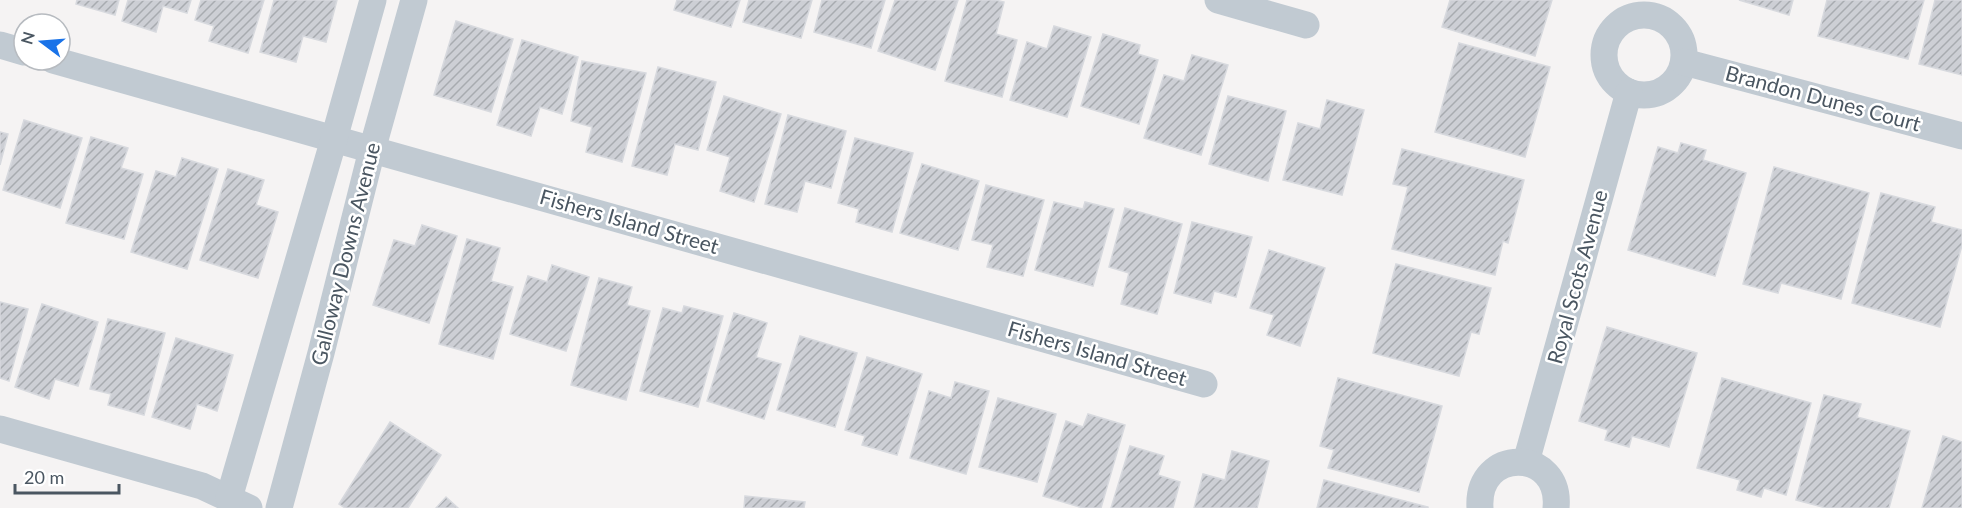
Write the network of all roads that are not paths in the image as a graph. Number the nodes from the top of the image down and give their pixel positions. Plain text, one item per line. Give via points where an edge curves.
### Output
1 (373, 0) edge
2 (414, 0) edge
3 (1218, 0) edge
4 (1655, 8) edge
5 (1306, 25) dead end
6 (1684, 62) junction
7 (72, 65) edge
8 (1629, 92) junction
9 (1962, 136) edge
10 (334, 139) junction
11 (372, 150) junction
12 (1204, 384) dead end
13 (0, 429) edge
14 (1526, 462) junction
15 (239, 503) edge
16 (279, 508) edge
17 (1480, 508) edge
18 (1556, 508) edge

1 - 10 street, Galloway Downs Avenue
2 - 11 street, Galloway Downs Avenue
3 - 5 street
4 - 6 street via 1680,38
4 - 8 street via 1616,26 1604,49 1609,75
6 - 8 street via 1680,74 1664,90 1652,95
6 - 9 street, Brandon Dunes Court
7 - 10 street, Fishers Island Street
8 - 14 street, Royal Scots Avenue
10 - 11 street, Fishers Island Street
10 - 15 street, Galloway Downs Avenue
11 - 12 street, Fishers Island Street
11 - 16 street, Galloway Downs Avenue
13 - 15 street via 202,486
14 - 17 street via 1500,466 1490,474 1479,496
14 - 18 street via 1536,465 1554,485

